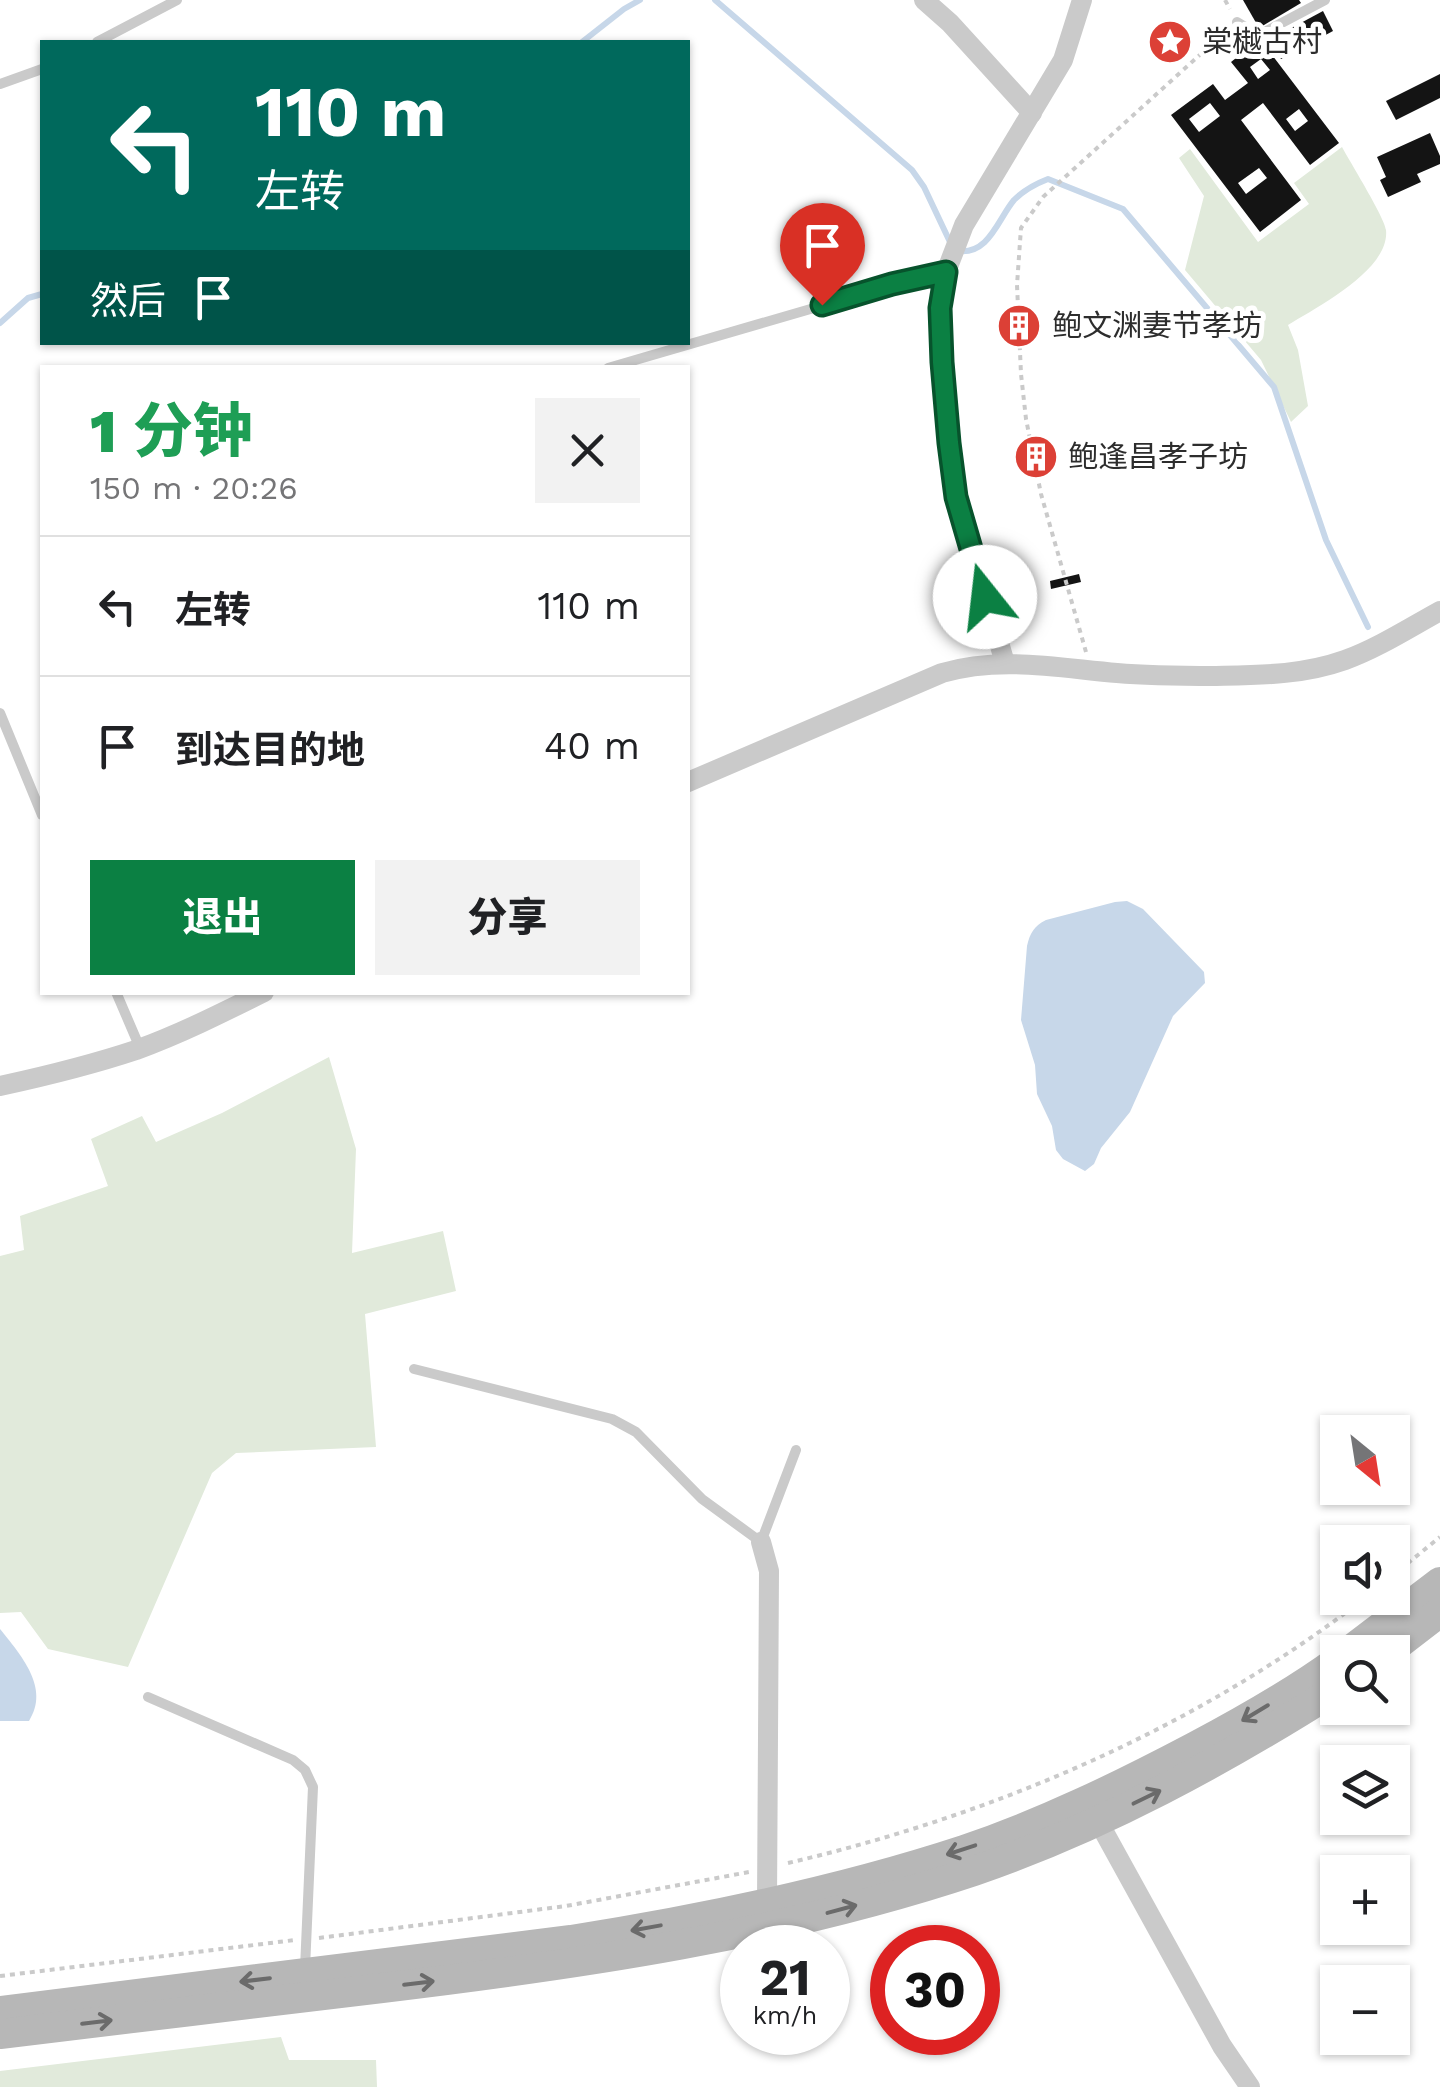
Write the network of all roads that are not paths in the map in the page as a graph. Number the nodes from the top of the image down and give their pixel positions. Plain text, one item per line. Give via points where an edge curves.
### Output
1 (177, 0) edge
2 (924, 0) edge
3 (1082, 0) edge
4 (1325, 0) edge
5 (1237, 22) road end
6 (101, 40) edge
7 (40, 70) edge
8 (0, 84) edge
9 (1032, 112) junction
10 (946, 272) junction
11 (690, 344) edge
12 (686, 345) edge
13 (618, 365) edge
14 (1440, 611) edge
15 (1005, 663) junction
16 (0, 714) edge
17 (690, 781) edge
18 (40, 811) edge
19 (117, 995) edge
20 (258, 995) edge
21 (140, 1048) junction
22 (0, 1086) edge
23 (414, 1369) dead end
24 (796, 1450) dead end
25 (761, 1542) junction
26 (1440, 1582) edge
27 (1440, 1612) edge
28 (1370, 1635) edge
29 (1410, 1635) edge
30 (1320, 1671) edge
31 (148, 1697) dead end
32 (1320, 1699) edge
33 (1098, 1820) junction
34 (767, 1903) junction
35 (305, 1974) junction
36 (0, 2011) edge
37 (0, 2034) edge
38 (1250, 2087) edge

1 - 6 lane
2 - 9 street
3 - 9 street via 1063,60
4 - 5 lane via 1259,35
7 - 8 lane
9 - 10 street via 964,224
10 - 11 lane
10 - 15 street via 942,362 956,497
12 - 13 lane
14 - 15 street via 1365,652 1301,672 1149,676
15 - 17 street via 942,673
16 - 18 lane
19 - 21 lane
20 - 21 street
21 - 22 street
23 - 25 lane via 612,1418
24 - 25 lane
25 - 34 street via 768,1572
26 - 28 main road
27 - 29 main road
30 -> 34 main road via 1222,1732 1067,1809 951,1854
31 - 35 lane via 293,1760 309,1775
33 -> 32 main road
37 -> 33 main road via 516,1972 718,1938 958,1876
33 - 38 street
34 -> 35 main road via 651,1928
35 -> 36 main road

